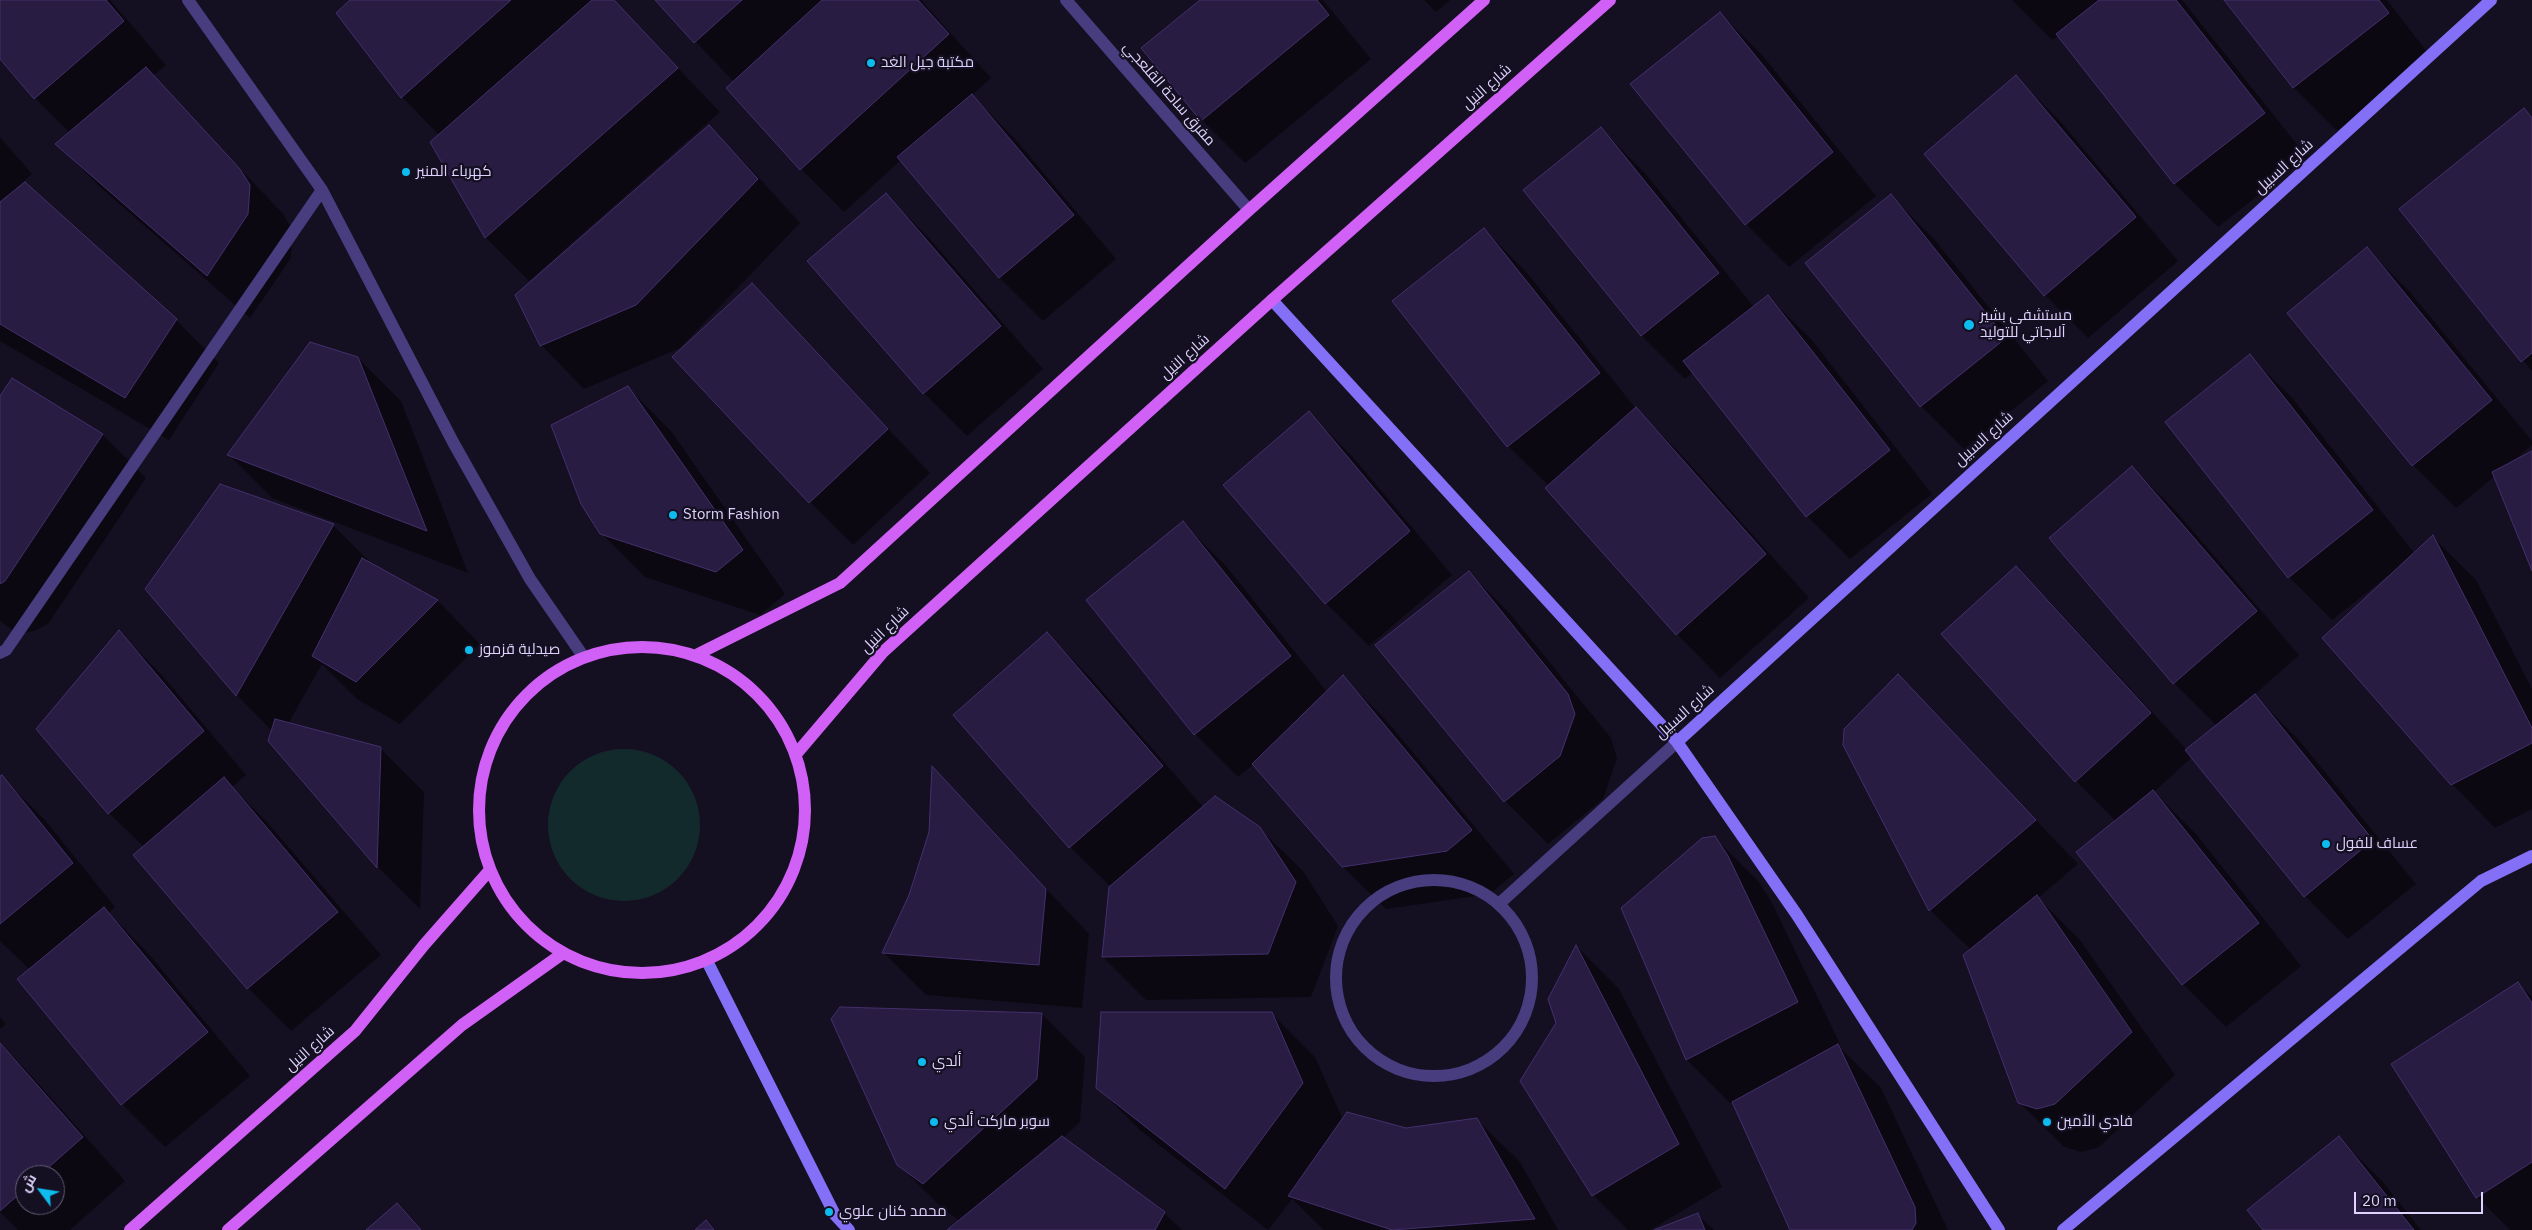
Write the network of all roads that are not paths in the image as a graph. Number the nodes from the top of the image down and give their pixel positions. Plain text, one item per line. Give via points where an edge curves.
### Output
1 (188, 0) edge
2 (1066, 0) edge
3 (1484, 0) edge
4 (1610, 0) edge
5 (2491, 0) edge
6 (322, 190) junction
7 (1249, 210) junction
8 (1272, 300) junction
9 (0, 653) edge
10 (698, 654) junction
11 (583, 656) junction
12 (1677, 742) junction
13 (797, 753) junction
14 (2532, 856) edge
15 (489, 871) junction
16 (1500, 903) junction
17 (562, 954) junction
18 (707, 962) junction
19 (130, 1230) edge
20 (228, 1230) edge
21 (849, 1230) edge
22 (1999, 1230) edge
23 (2063, 1230) edge

1 - 6 street
2 - 7 street, مفرق ساحة القلعجي
3 - 7 main road
4 - 8 main road, شارع النيل
5 - 12 street, شارع السبيل
6 - 9 street via 6,650
6 - 11 street via 458,450 530,579
7 - 10 main road via 840,583
8 - 12 street
8 - 13 main road, شارع النيل via 883,652
10 - 11 main road via 627,645
10 - 13 main road via 748,683 777,713
11 - 15 main road via 533,688 496,735 478,796
12 - 16 street, شارع السبيل
12 - 22 street via 1797,915
13 - 18 main road via 807,812 797,867 754,931
14 - 23 street via 2481,881
15 - 17 main road via 510,909 531,932
15 - 19 main road, شارع النيل via 355,1031
16 - 16 street via 1462,882 1428,878 1394,887 1370,902 1349,928 1340,948 1336,992 1347,1025 1361,1046 1405,1073 1440,1077 1478,1067 1506,1046 1521,1027 1534,980 1527,941
17 - 18 main road via 623,974 682,970
17 - 20 main road via 462,1026
18 - 21 street via 835,1215

